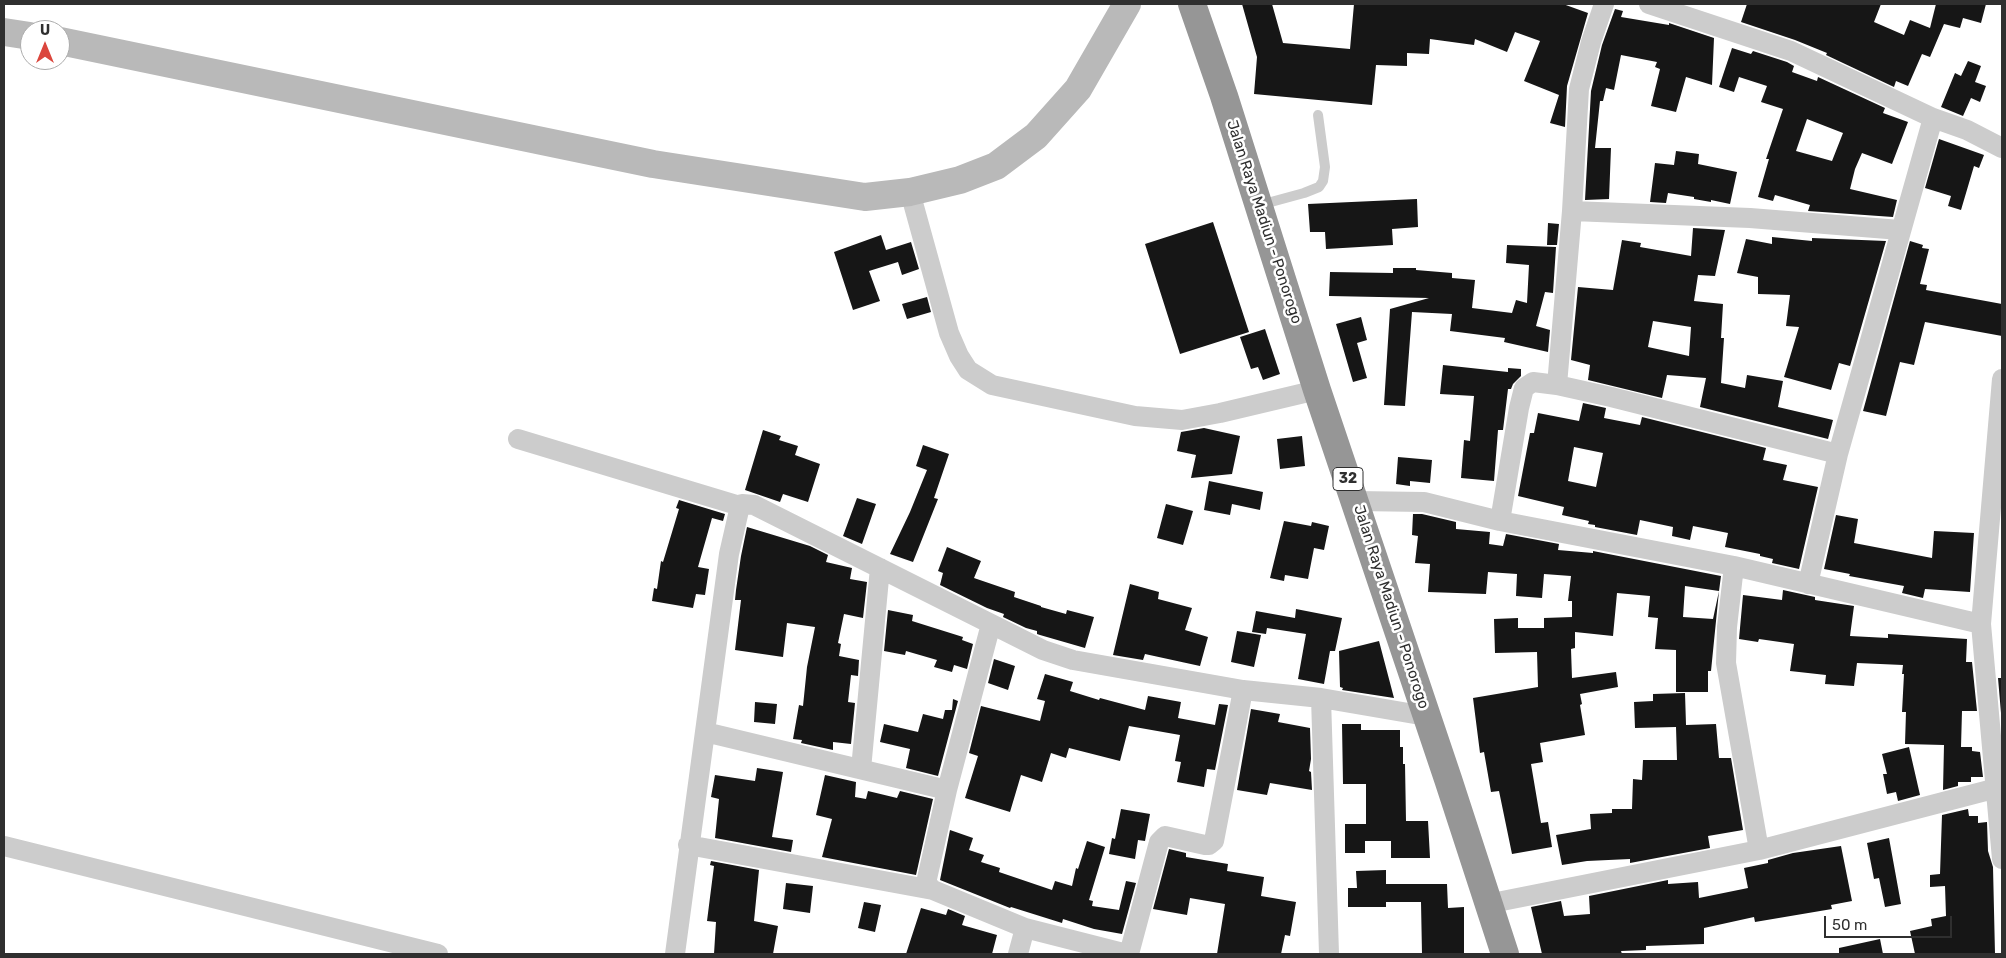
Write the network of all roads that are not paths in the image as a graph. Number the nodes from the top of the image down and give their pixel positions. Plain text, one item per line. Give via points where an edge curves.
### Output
1 (1127, 4) edge
2 (1192, 4) edge
3 (1604, 4) edge
4 (1659, 5) edge
5 (4, 32) edge
6 (20, 34) edge
7 (70, 43) edge
8 (1318, 114) dead end
9 (1933, 118) junction
10 (2002, 148) edge
11 (910, 192) junction
12 (1259, 206) junction
13 (1572, 211) junction
14 (1900, 230) junction
15 (2002, 379) edge
16 (1557, 385) junction
17 (1318, 390) junction
18 (518, 439) dead end
19 (1838, 454) junction
20 (1356, 501) junction
21 (740, 506) junction
22 (1500, 521) junction
23 (1734, 566) junction
24 (880, 568) junction
25 (1808, 584) junction
26 (991, 624) junction
27 (1981, 624) junction
28 (1243, 690) junction
29 (1321, 698) junction
30 (1426, 716) junction
31 (705, 732) junction
32 (861, 769) junction
33 (1997, 788) junction
34 (947, 790) junction
35 (688, 844) junction
36 (4, 846) edge
37 (1759, 850) junction
38 (2002, 859) edge
39 (933, 890) junction
40 (1487, 904) junction
41 (1025, 928) junction
42 (438, 954) edge
43 (675, 954) edge
44 (1018, 954) edge
45 (1128, 954) edge
46 (1329, 954) edge
47 (1505, 954) edge

1 - 11 street via 1078,89 1036,136 996,166 960,180
2 - 12 highway, Jalan Raya Madiun - Ponorogo / 32
3 - 13 street via 1579,89
4 - 9 street via 1791,51
5 - 6 street
7 - 11 street via 653,164 865,197
8 - 12 lane via 1325,167 1319,187
9 - 10 street via 1967,130
9 - 14 street
11 - 17 street via 958,356 968,370 992,385 1134,416 1182,420
12 - 17 highway, Jalan Raya Madiun - Ponorogo / 32
13 - 14 street via 1750,218
13 - 16 street
14 - 19 street
15 - 27 street
16 - 19 street
16 - 22 street via 1533,382 1524,388
17 - 20 highway, Jalan Raya Madiun - Ponorogo / 32
18 - 21 street
19 - 25 street
20 - 22 street via 1424,502
20 - 30 highway, Jalan Raya Madiun - Ponorogo / 32
21 - 24 street via 754,505
21 - 31 street via 728,554
22 - 23 street
23 - 25 street
23 - 37 street via 1726,663
24 - 26 street
24 - 32 street
25 - 27 street
26 - 28 street via 1043,650 1074,660
26 - 34 street
27 - 33 street
28 - 29 street
28 - 45 street via 1214,841 1205,845 1165,836 1159,842
29 - 30 street
29 - 46 street
30 - 40 highway, Jalan Raya Madiun - Ponorogo / 32
31 - 32 street
31 - 35 street
32 - 34 street
33 - 37 street
33 - 38 street
34 - 39 street via 926,879
35 - 39 street
35 - 43 street
36 - 42 street
37 - 40 street
39 - 41 street
40 - 47 highway, Jalan Raya Madiun - Ponorogo / 32
41 - 44 street
41 - 45 street

